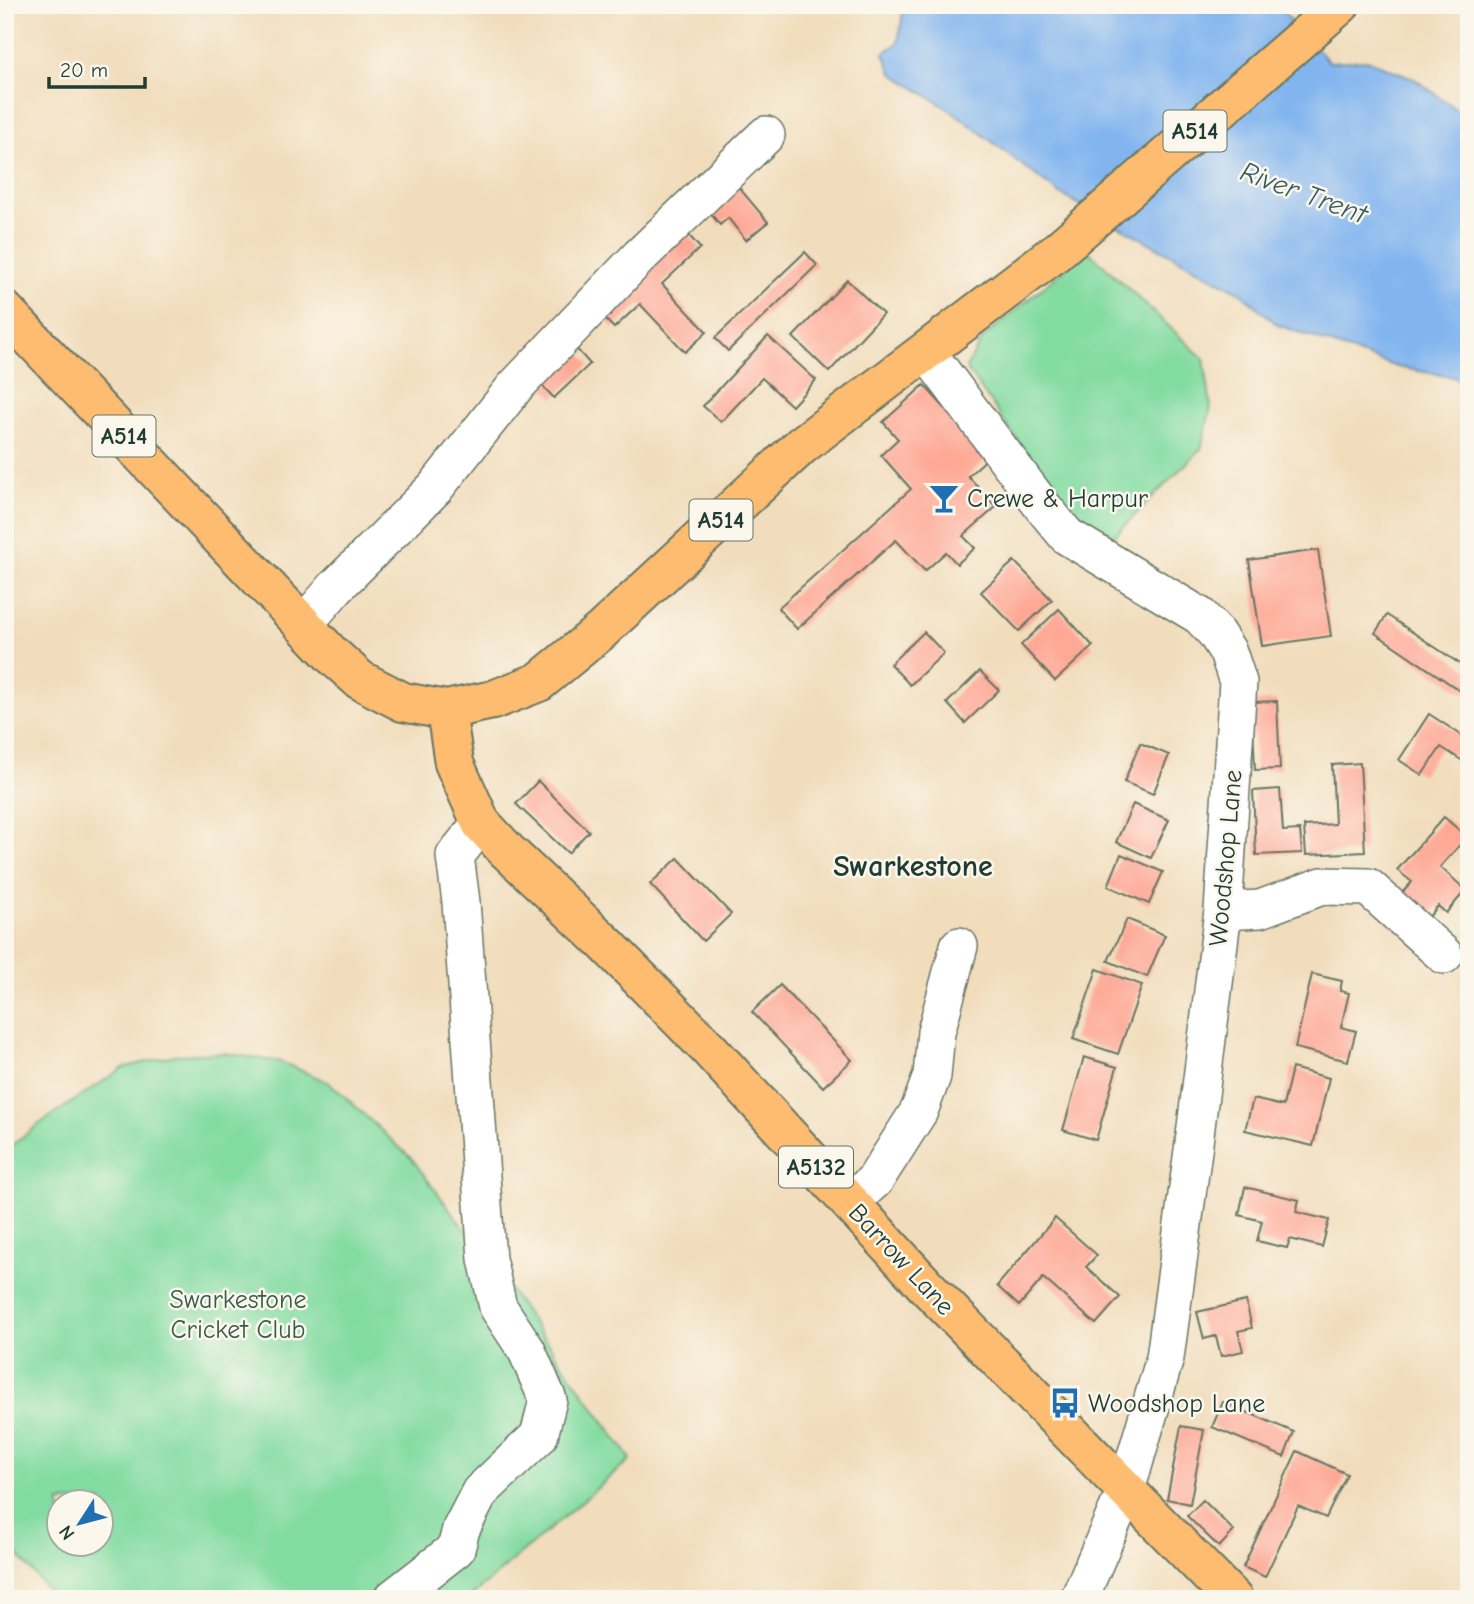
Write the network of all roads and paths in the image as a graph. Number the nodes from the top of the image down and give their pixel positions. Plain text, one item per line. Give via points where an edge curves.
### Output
1 (1338, 7) edge
2 (766, 135) dead end
3 (5, 311) edge
4 (926, 351) junction
5 (303, 625) junction
6 (446, 710) junction
7 (481, 823) junction
8 (1223, 911) junction
9 (959, 946) dead end
10 (1444, 955) dead end
11 (849, 1203) junction
12 (1126, 1490) junction
13 (392, 1599) edge
14 (1079, 1599) edge
15 (1233, 1599) edge

1 - 4 main road, A514 via 1055,253
2 - 5 street via 639,257 515,387 435,488
3 - 5 main road, A514
4 - 6 main road, A514 via 802,444 601,631 539,682 493,701
4 - 8 street, Woodshop Lane via 1067,536 1200,616 1228,652 1238,682
5 - 6 main road, A514 via 360,680 403,702
6 - 7 main road, Barrow Lane / A5132 via 454,763
7 - 11 main road, Barrow Lane / A5132 via 709,1049
7 - 13 street via 455,856 487,1259 499,1307 527,1351 548,1401 540,1436 480,1492 456,1549
8 - 10 street via 1260,909 1322,886 1368,887
8 - 12 street, Woodshop Lane via 1165,1358
9 - 11 street via 936,1032 932,1076 919,1111 874,1180
11 - 12 main road, Barrow Lane / A5132
12 - 14 street, Woodshop Lane
12 - 15 main road, Barrow Lane / A5132

